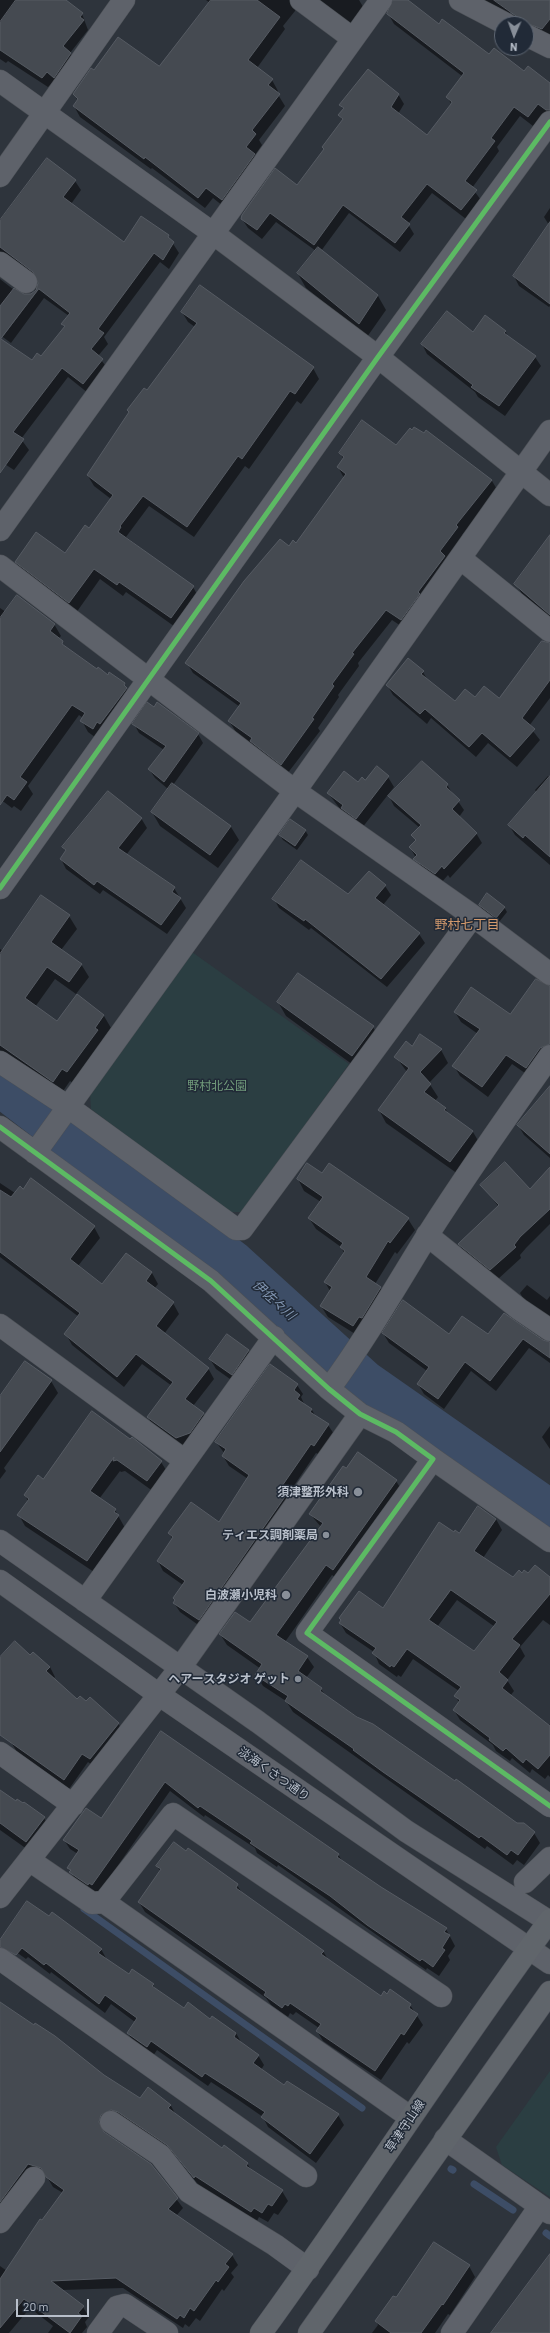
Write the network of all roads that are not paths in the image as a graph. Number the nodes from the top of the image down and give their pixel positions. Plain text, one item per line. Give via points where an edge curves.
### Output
1 (124, 0) edge
2 (301, 0) edge
3 (381, 0) edge
4 (460, 0) edge
5 (494, 18) edge
6 (352, 38) junction
7 (534, 39) edge
8 (550, 47) edge
9 (0, 81) edge
10 (43, 112) junction
11 (550, 122) edge
12 (0, 176) edge
13 (214, 234) junction
14 (0, 263) edge
15 (26, 282) dead end
16 (378, 357) junction
17 (550, 431) edge
18 (520, 473) junction
19 (550, 495) edge
20 (0, 530) edge
21 (460, 558) junction
22 (0, 566) edge
23 (550, 631) edge
24 (148, 679) junction
25 (296, 791) junction
26 (0, 888) edge
27 (473, 916) junction
28 (550, 974) edge
29 (550, 1056) edge
30 (0, 1062) edge
31 (65, 1110) junction
32 (0, 1127) edge
33 (35, 1153) junction
34 (427, 1236) junction
35 (0, 1325) edge
36 (550, 1330) edge
37 (274, 1337) junction
38 (329, 1389) junction
39 (360, 1414) junction
40 (433, 1459) junction
41 (184, 1460) junction
42 (550, 1540) edge
43 (0, 1542) edge
44 (0, 1581) edge
45 (85, 1601) junction
46 (180, 1668) junction
47 (158, 1694) junction
48 (0, 1753) edge
49 (73, 1805) junction
50 (550, 1806) edge
51 (550, 1858) edge
52 (29, 1860) junction
53 (525, 1882) dead end
54 (0, 1897) edge
55 (104, 1902) junction
56 (550, 1921) edge
57 (527, 1949) junction
58 (0, 1959) edge
59 (550, 1963) edge
60 (550, 1992) edge
61 (441, 1996) dead end
62 (410, 2117) junction
63 (111, 2122) dead end
64 (445, 2139) junction
65 (306, 2176) dead end
66 (34, 2178) dead end
67 (545, 2209) edge
68 (0, 2222) edge
69 (308, 2269) junction
70 (98, 2333) edge
71 (167, 2333) edge
72 (261, 2333) edge
73 (309, 2333) edge
74 (452, 2333) edge

1 - 10 street
2 - 6 street
3 - 6 street
4 - 5 street
6 - 13 street
7 - 8 street
9 - 10 street
10 - 12 street
10 - 13 street
11 - 16 street
13 - 16 street
13 - 20 street
14 - 15 street
16 - 18 street
16 - 24 street
17 - 18 street
18 - 19 street
18 - 21 street
21 - 23 street
21 - 25 street
22 - 24 street
24 - 25 street
24 - 26 street
25 - 27 street
25 - 31 street
27 - 28 street
27 - 31 street via 242,1229 236,1229
29 - 34 street via 490,1140
30 - 31 street
31 - 33 street
32 - 33 street
33 - 37 street via 211,1280
34 - 36 street via 519,1309
34 - 38 street via 363,1342
35 - 41 street
37 - 38 street
37 - 41 street
38 - 39 street
39 - 40 street via 396,1432
39 - 46 street
40 - 42 street
40 - 50 street via 307,1633
41 - 45 street
43 - 45 street
44 - 47 street, 淡海くさつ通り
45 - 46 street
46 - 47 street
46 - 56 street via 406,1831
47 - 49 street
47 - 57 street, 淡海くさつ通り
48 - 49 street
49 - 52 street
51 - 53 street
52 - 54 street
52 - 55 street via 92,1903
55 - 61 street via 173,1814
55 - 62 street
56 - 57 main road, 草津守山線
57 - 59 street, 淡海くさつ通り
57 - 62 main road, 草津守山線
58 - 65 street
60 - 64 main road
62 - 69 main road, 草津守山線
63 - 69 street via 160,2155 189,2192 275,2245
64 - 67 street
64 - 73 main road
66 - 68 street
67 - 74 street
69 - 72 main road, 草津守山線
70 - 71 street via 117,2307 125,2305

